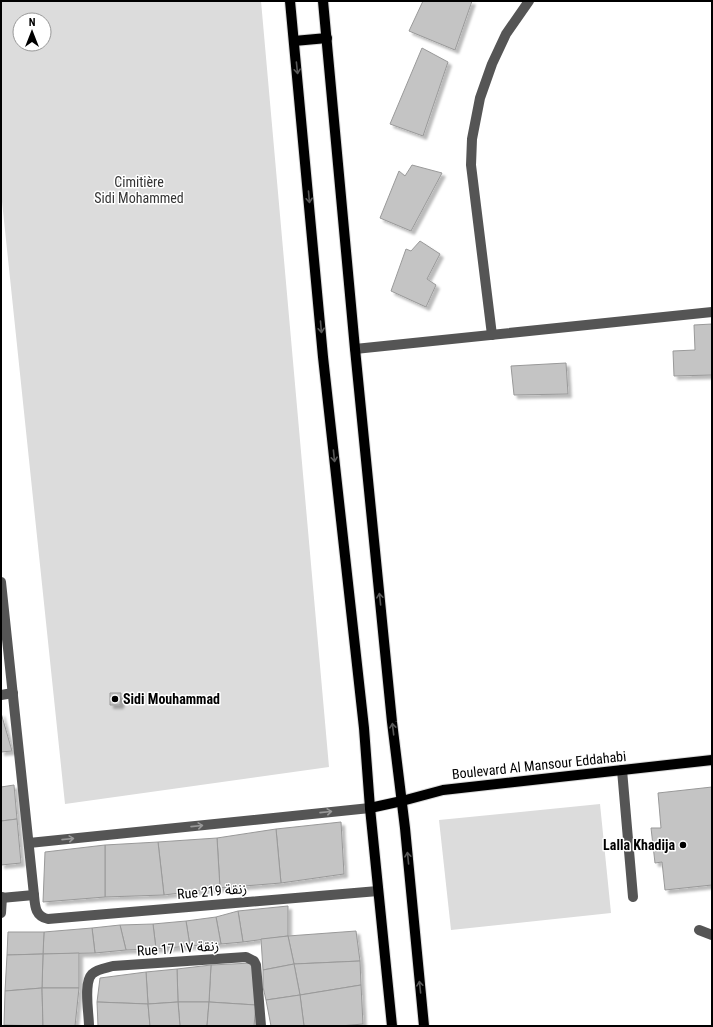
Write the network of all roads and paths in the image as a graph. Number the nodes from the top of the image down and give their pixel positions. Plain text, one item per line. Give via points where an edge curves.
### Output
1 (290, 1) edge
2 (323, 1) edge
3 (529, 1) edge
4 (327, 38) junction
5 (294, 41) junction
6 (712, 312) edge
7 (492, 335) junction
8 (355, 349) junction
9 (1, 588) edge
10 (13, 693) junction
11 (1, 695) edge
12 (712, 760) edge
13 (622, 770) junction
14 (402, 801) junction
15 (370, 808) junction
16 (29, 843) junction
17 (378, 891) junction
18 (34, 895) junction
19 (1, 898) edge
20 (633, 898) dead end
21 (1, 913) edge
22 (699, 930) dead end
23 (712, 936) edge
24 (89, 1026) edge
25 (261, 1026) edge
26 (392, 1026) edge
27 (424, 1026) edge

1 - 5 main road
2 - 4 main road
3 - 7 street via 506,34 492,64 480,98 472,139 471,165
4 - 5 main road
4 - 8 main road
5 -> 15 main road via 323,357 364,728
6 - 7 street
7 - 8 street
14 -> 8 main road
9 - 10 street
10 - 11 street
10 - 16 street
12 - 13 main road, Boulevard Al Mansour Eddahabi
13 - 14 main road, Boulevard Al Mansour Eddahabi via 443,790
13 - 20 street
14 - 15 main road, Boulevard Al Mansour Eddahabi
27 -> 14 main road
16 -> 15 street
15 - 17 main road
16 - 18 street
17 - 18 street, Rue 219 زنقة via 48,918 42,918 36,911
17 - 26 main road
18 - 19 street
19 - 21 street
22 - 23 street
24 - 25 street, Rue 17 زنقة ١٧ via 87,983 92,973 102,968 246,957 254,961 256,966

